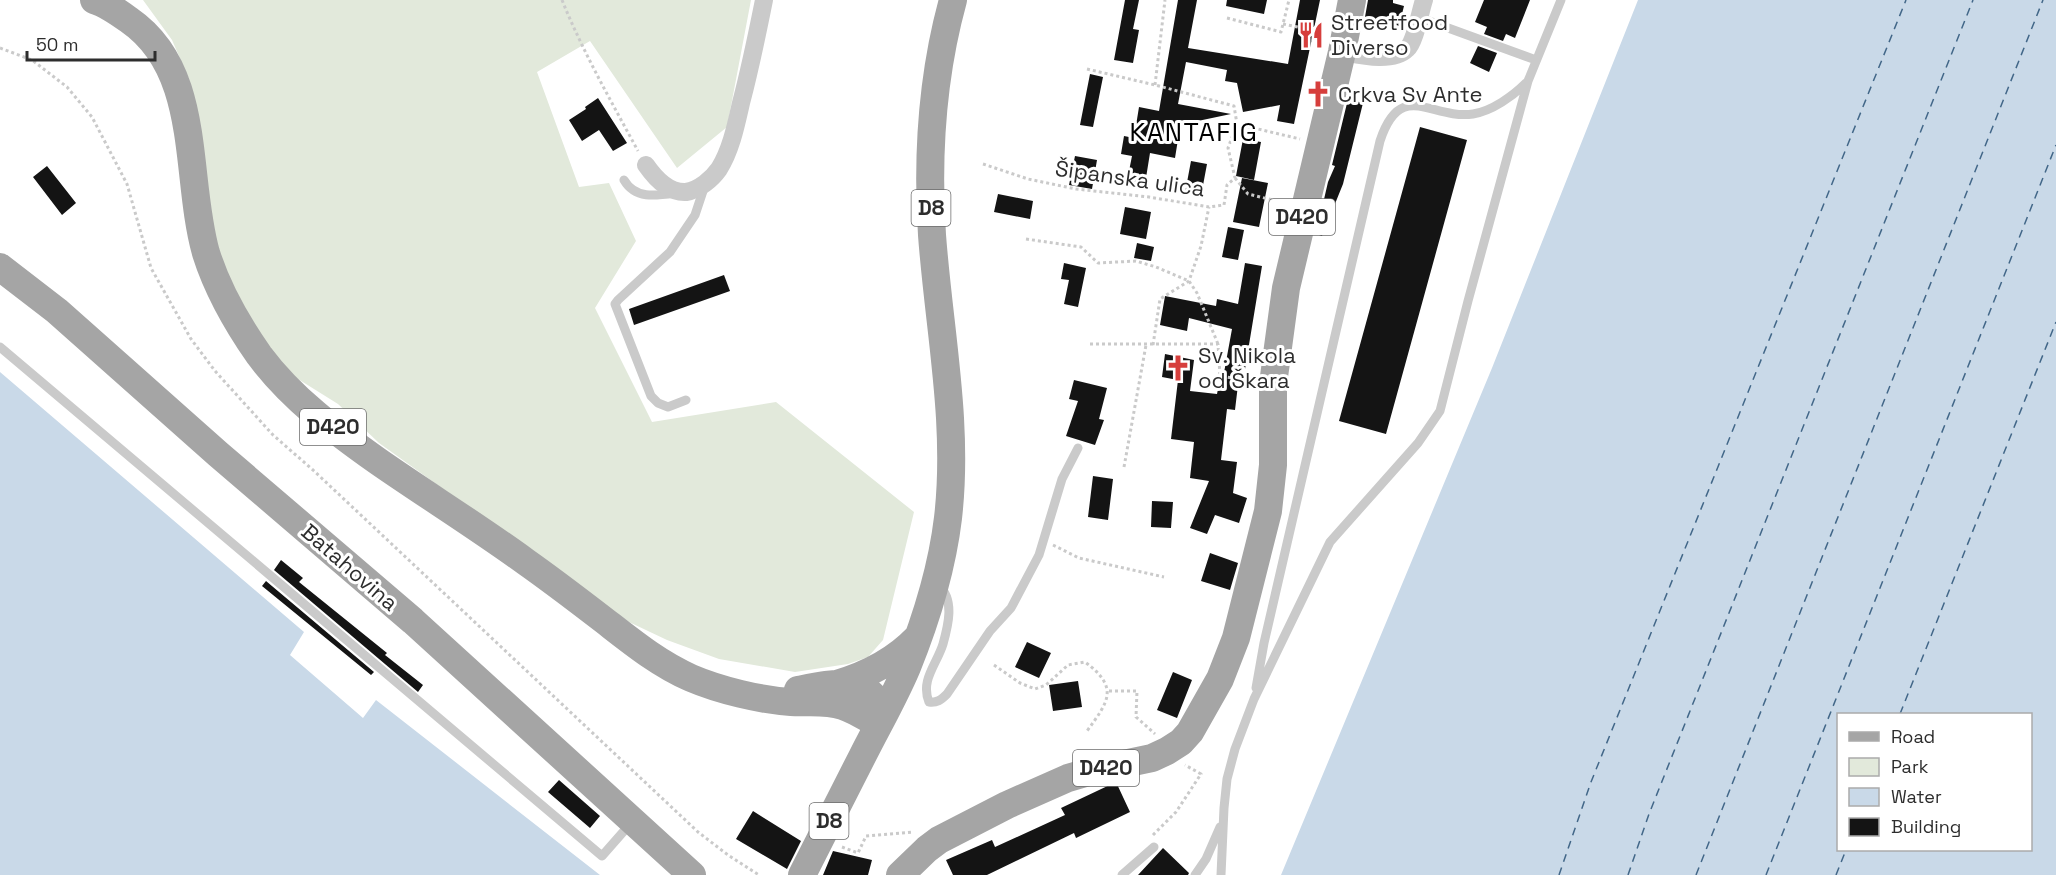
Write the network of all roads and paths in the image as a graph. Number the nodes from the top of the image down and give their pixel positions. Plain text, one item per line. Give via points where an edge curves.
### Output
1 (94, 0) edge
2 (562, 0) edge
3 (764, 0) edge
4 (953, 0) edge
5 (1165, 0) edge
6 (1289, 0) edge
7 (1352, 0) edge
8 (1561, 0) edge
9 (1421, 9) edge
10 (1227, 18) dead end
11 (1283, 24) junction
12 (1343, 44) junction
13 (0, 48) edge
14 (1536, 60) junction
15 (1087, 69) dead end
16 (1528, 81) junction
17 (1155, 85) junction
18 (1237, 124) junction
19 (1319, 144) junction
20 (982, 164) dead end
21 (646, 165) joint
22 (1235, 178) junction
23 (624, 180) dead end
24 (706, 183) junction
25 (680, 192) junction
26 (1209, 207) junction
27 (1305, 207) junction
28 (1026, 239) dead end
29 (0, 267) edge
30 (1189, 281) junction
31 (1090, 344) dead end
32 (1218, 344) junction
33 (1146, 345) junction
34 (1153, 345) junction
35 (0, 347) edge
36 (1254, 381) dead end
37 (686, 400) dead end
38 (1078, 448) dead end
39 (1124, 468) dead end
40 (1044, 540) junction
41 (1164, 577) dead end
42 (935, 582) junction
43 (918, 636) junction
44 (994, 665) dead end
45 (837, 684) junction
46 (1108, 691) junction
47 (764, 697) junction
48 (1254, 699) junction
49 (881, 719) junction
50 (1087, 731) dead end
51 (1161, 739) dead end
52 (1177, 761) dead end
53 (633, 821) junction
54 (1223, 822) junction
55 (918, 831) dead end
56 (866, 836) dead end
57 (1150, 844) joint
58 (692, 875) edge
59 (759, 875) edge
60 (802, 875) edge
61 (900, 875) edge
62 (1122, 875) edge
63 (1195, 875) edge
64 (1221, 875) edge

1 - 47 main road, D420 via 138,26 168,64 186,116 198,216 207,255 240,324 283,383 353,444 507,548 661,662 717,688
2 - 21 path via 597,76
3 - 24 street via 734,134 719,168
4 - 42 main road, D8 via 937,74 931,135 932,236 949,394 950,443 948,517
5 - 17 path
6 - 11 path
7 - 12 main road, D420
8 - 14 lane
9 - 12 street via 1408,49 1398,55 1366,57
9 - 14 lane
10 - 11 path via 1281,32
11 - 12 path
12 - 19 main road, D420
13 - 59 path via 32,60 67,87 92,117 127,184 151,268 168,300 215,371 273,435 698,832
14 - 16 lane
15 - 17 path
16 - 48 lane via 1440,411 1418,443 1330,542
16 - 48 lane via 1516,93 1473,114 1415,104 1394,114 1385,125
17 - 18 path via 1234,106
18 - 19 path
18 - 22 path, Šipanska ulica via 1228,148
19 - 27 main road, D420
20 - 26 path, Šipanska ulica via 1076,189
21 - 25 street via 666,186
22 - 26 path, Šipanska ulica via 1227,185 1224,205
22 - 27 path via 1248,194
23 - 25 lane via 640,194
24 - 25 street
24 - 37 lane via 695,214 670,252 615,304 651,396 668,407
26 - 30 path
27 - 61 main road, D420 via 1276,353 1268,512 1236,638 1200,716 1181,742 1167,751 1042,789 939,840
28 - 30 path via 1081,247 1098,263 1136,261
29 - 53 main road, Batahovina via 57,311 413,621
30 - 32 path
30 - 34 path via 1160,299
31 - 33 path
32 - 34 path
32 - 36 path via 1220,376
33 - 34 path
33 - 39 path
35 - 53 lane via 602,856
38 - 40 lane via 1062,479
40 - 41 path via 1079,558
40 - 42 lane via 1011,608 946,694 934,703 929,702 926,686 943,645 949,610 948,598
42 - 43 main road, D8
43 - 45 main road via 906,650 879,667
43 - 49 main road, D8
44 - 46 path via 1035,689 1046,685 1068,665 1085,662 1098,672
45 - 47 main road, D420
45 - 49 main road, D420 via 856,686 873,695 880,703
46 - 50 path via 1106,705
46 - 51 path via 1137,691 1136,717
47 - 49 main road, D420 via 834,704
48 - 54 lane via 1234,749
49 - 60 main road, D8
52 - 57 path via 1201,774
53 - 58 main road, Batahovina
54 - 63 lane
54 - 64 lane
55 - 56 path
57 - 62 lane

